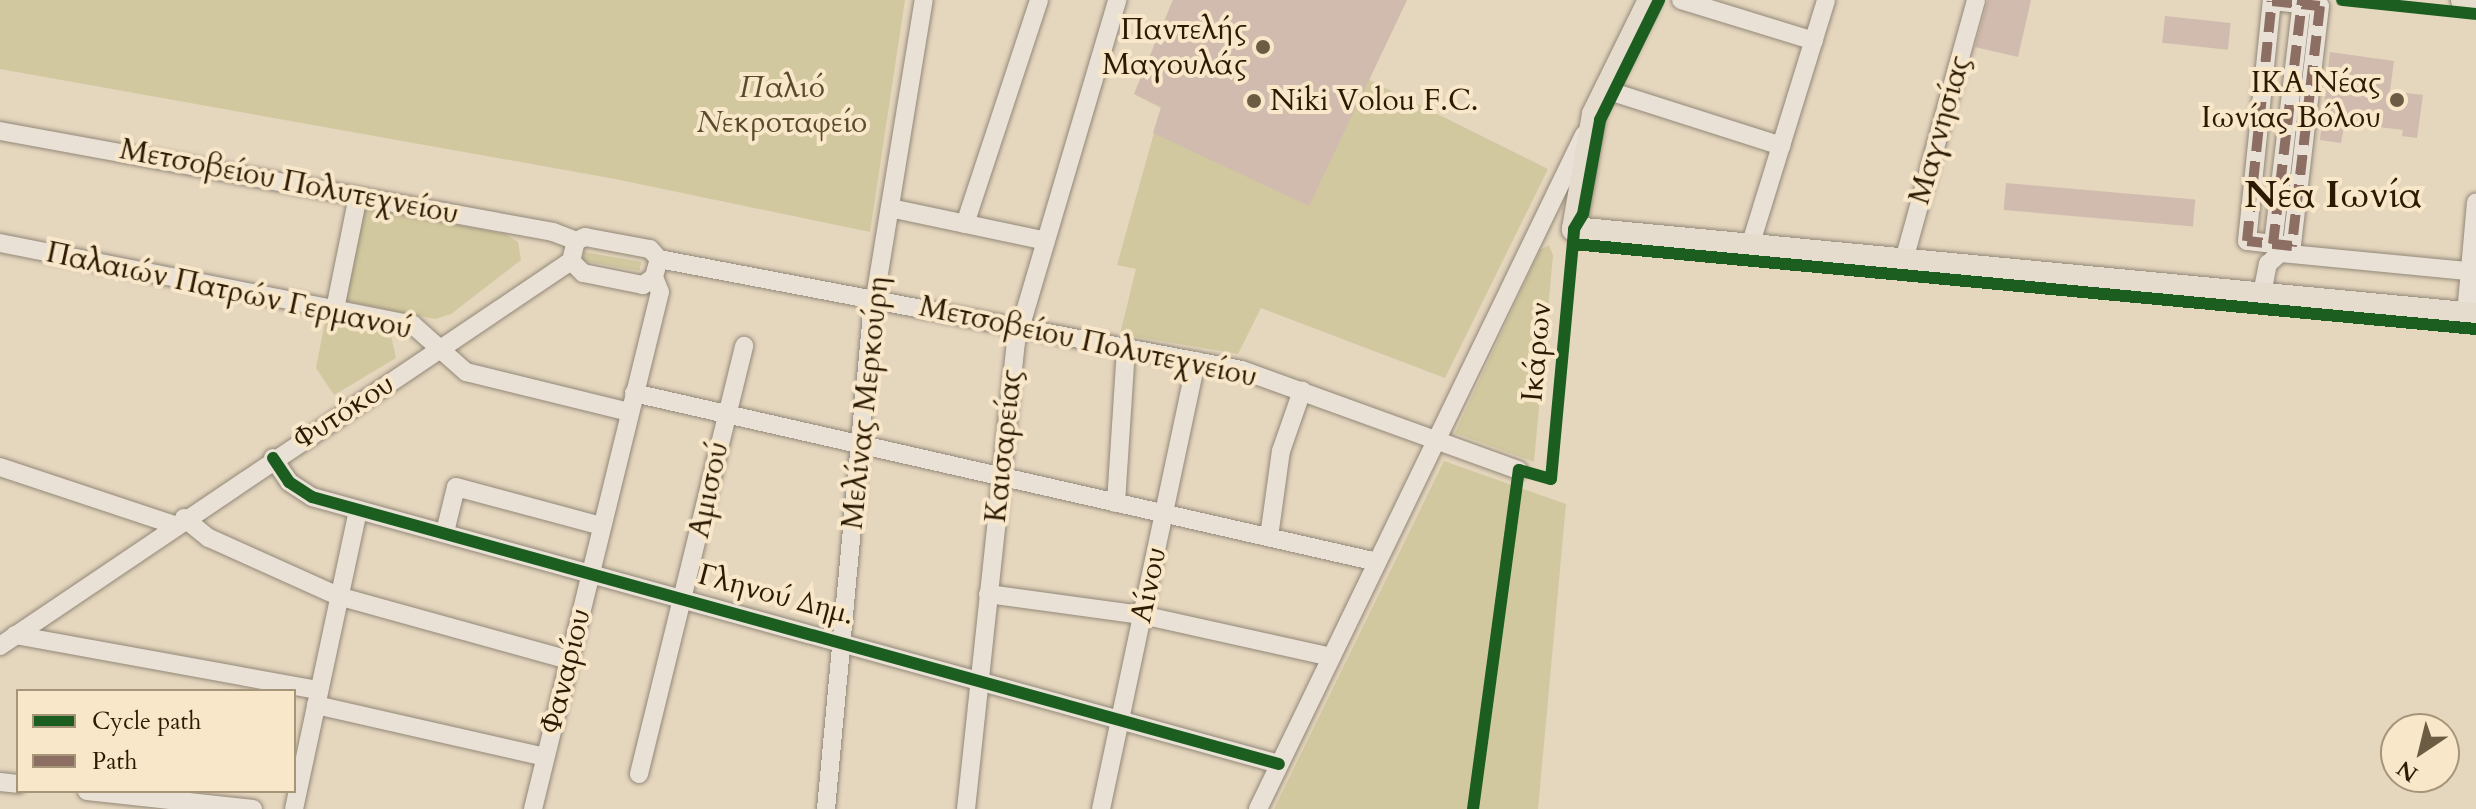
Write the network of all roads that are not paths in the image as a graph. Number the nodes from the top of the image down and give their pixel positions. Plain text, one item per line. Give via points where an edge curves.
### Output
1 (924, 0) edge
2 (1039, 0) edge
3 (1117, 0) edge
4 (1650, 0) edge
5 (1681, 0) edge
6 (1826, 0) edge
7 (1976, 0) edge
8 (2463, 0) edge
9 (2476, 1) edge
10 (2302, 2) edge
11 (1814, 41) junction
12 (1606, 90) junction
13 (1594, 114) junction
14 (0, 131) edge
15 (1781, 146) junction
16 (358, 196) junction
17 (2476, 202) edge
18 (890, 208) junction
19 (965, 224) junction
20 (576, 241) junction
21 (1046, 241) junction
22 (0, 243) edge
23 (1750, 246) junction
24 (1904, 260) junction
25 (571, 261) junction
26 (656, 268) junction
27 (2473, 272) edge
28 (2262, 294) junction
29 (875, 299) junction
30 (335, 309) junction
31 (2471, 314) edge
32 (1020, 328) junction
33 (744, 346) dead end
34 (1126, 348) junction
35 (441, 350) junction
36 (1196, 361) junction
37 (1302, 391) junction
38 (634, 393) junction
39 (629, 412) junction
40 (726, 413) junction
41 (1435, 441) junction
42 (861, 445) junction
43 (273, 458) junction
44 (0, 467) edge
45 (1519, 470) dead end
46 (1002, 477) junction
47 (1116, 503) junction
48 (358, 510) junction
49 (1164, 513) junction
50 (179, 522) junction
51 (602, 526) junction
52 (445, 532) junction
53 (1269, 537) junction
54 (1377, 562) junction
55 (591, 570) junction
56 (988, 594) junction
57 (338, 596) junction
58 (686, 597) junction
59 (1142, 615) junction
60 (842, 639) junction
61 (8, 640) edge
62 (1331, 657) junction
63 (569, 660) junction
64 (979, 678) junction
65 (274, 689) edge
66 (296, 693) edge
67 (317, 697) junction
68 (1120, 720) junction
69 (544, 757) junction
70 (1279, 764) junction
71 (639, 774) dead end
72 (105, 793) edge
73 (253, 809) edge
74 (294, 809) edge
75 (533, 809) edge
76 (826, 809) edge
77 (966, 809) edge
78 (1101, 809) edge
79 (1258, 809) edge

1 - 18 street, Μελίνας Μερκούρη
2 - 19 street
3 - 21 street, Καισαρείας
4 - 12 main road, Ικάρων
5 - 11 street
6 - 11 street
7 - 24 street, Μαγνησίας
8 - 9 main road
10 - 10 street via 2273,244 2247,241 2272,1
11 - 15 street
12 - 13 main road, Ικάρων
12 - 15 street
13 - 23 main road, Ικάρων via 1574,229
13 - 41 street, Ικάρων
14 - 16 street, Μετσοβείου Πολυτεχνείου
15 - 23 street
16 - 20 street, Μετσοβείου Πολυτεχνείου via 553,232
16 - 30 street
17 - 27 street
18 - 19 street
18 - 29 street, Μελίνας Μερκούρη
19 - 21 street
20 - 25 street
20 - 26 street, Μετσοβείου Πολυτεχνείου via 585,237 650,249
21 - 32 street, Καισαρείας
22 - 30 street, Παλαιών Πατρών Γερμανού
23 - 24 main road
24 - 28 main road
25 - 26 street via 583,273 643,285
25 - 35 street, Φυτόκου
26 - 29 street, Μετσοβείου Πολυτεχνείου
26 - 38 street, Φαναρίου via 660,292
27 - 28 street via 2280,253 2268,264
27 - 31 street
28 - 31 main road
29 - 32 street, Μετσοβείου Πολυτεχνείου
29 - 42 street, Μελίνας Μερκούρη
30 - 35 street, Παλαιών Πατρών Γερμανού via 421,327
32 - 34 street, Μετσοβείου Πολυτεχνείου
32 - 46 street, Καισαρείας
33 - 40 street, Αμισού
34 - 36 street, Μετσοβείου Πολυτεχνείου
34 - 47 street
35 - 39 street, Παλαιών Πατρών Γερμανού via 466,372
35 - 43 street, Φυτόκου
36 - 37 street, Μετσοβείου Πολυτεχνείου
36 - 49 street, Αίνου
37 - 41 street, Μετσοβείου Πολυτεχνείου
37 - 53 street via 1281,451
38 - 39 street, Φαναρίου
38 - 40 street
39 - 51 street, Φαναρίου
40 - 42 street
40 - 58 street, Αμισού
41 - 45 street, Μετσοβείου Πολυτεχνείου
41 - 54 street, Ικάρων
42 - 46 street
42 - 60 street, Μελίνας Μερκούρη
43 - 48 street, Γληνού Δημ. via 300,491
43 - 50 street, Φυτόκου
44 - 50 street
46 - 47 street
46 - 56 street, Καισαρείας
47 - 49 street
48 - 52 street, Γληνού Δημ.
48 - 57 street
49 - 53 street
49 - 59 street, Αίνου
50 - 57 street
50 - 61 street, Φυτόκου
51 - 52 street via 456,487
51 - 55 street, Φαναρίου
52 - 55 street, Γληνού Δημ.
53 - 54 street
54 - 62 street, Ικάρων
55 - 58 street, Γληνού Δημ.
55 - 63 street, Φαναρίου
56 - 59 street
56 - 64 street, Καισαρείας
57 - 63 street
57 - 67 street
58 - 60 street, Γληνού Δημ.
58 - 71 street, Αμισού
59 - 62 street
59 - 68 street, Αίνου
60 - 64 street, Γληνού Δημ.
60 - 76 street, Μελίνας Μερκούρη
61 - 65 street
62 - 70 street, Ικάρων
63 - 69 street, Φαναρίου
64 - 68 street, Γληνού Δημ.
64 - 77 street, Καισαρείας
66 - 67 street
67 - 69 street
67 - 74 street
68 - 70 street, Γληνού Δημ.
68 - 78 street, Αίνου
69 - 75 street, Φαναρίου
70 - 79 street, Ικάρων
72 - 73 street

